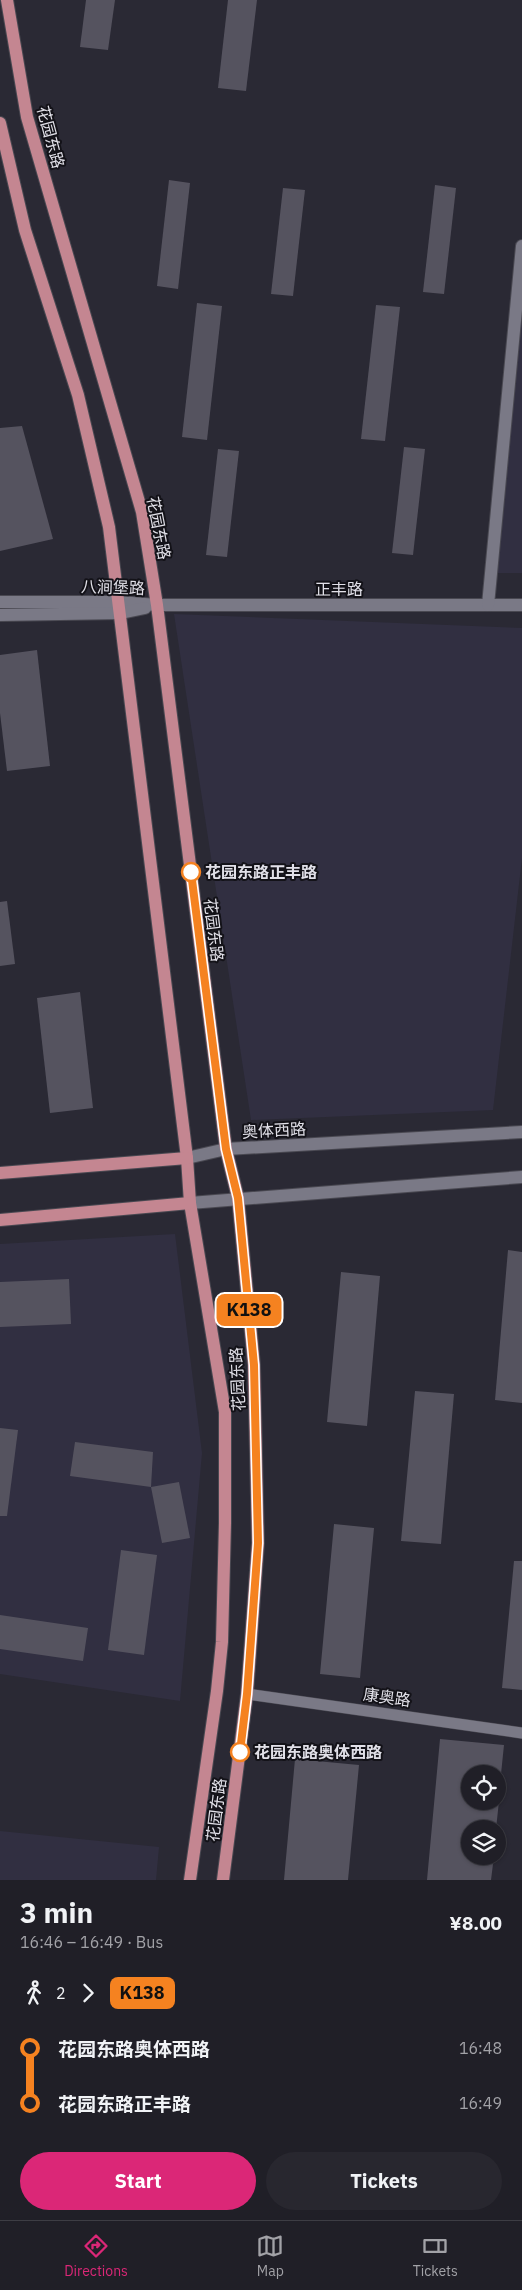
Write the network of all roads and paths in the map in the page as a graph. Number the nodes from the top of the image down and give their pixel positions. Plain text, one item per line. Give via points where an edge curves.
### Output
1 (7, 0) edge
2 (0, 123) edge
3 (522, 246) edge
4 (0, 602) edge
5 (488, 605) junction
6 (522, 605) edge
7 (157, 606) junction
8 (120, 608) junction
9 (0, 614) edge
10 (522, 1132) edge
11 (226, 1149) junction
12 (187, 1158) junction
13 (0, 1173) edge
14 (522, 1177) edge
15 (238, 1198) junction
16 (190, 1203) junction
17 (0, 1220) edge
18 (247, 1694) junction
19 (522, 1733) edge
20 (190, 1880) edge
21 (224, 1880) edge

1 - 7 main road, 花园东路 via 27,117 142,512
2 - 8 main road, 花园东路 via 25,230 78,395 109,527
3 - 5 street
4 - 8 street, 八涧堡路
5 - 6 street, 正丰路
5 - 7 street, 正丰路
7 - 8 street, 八涧堡路
7 - 11 main road, 花园东路
8 - 9 street, 八涧堡路
8 - 12 main road, 花园东路
10 - 11 street, 奥体西路
11 - 12 street, 奥体西路
11 - 15 main road, 花园东路
12 - 13 main road, 奥体西路
12 - 16 main road, 花园东路
14 - 15 street
15 - 16 street
15 - 18 main road, 花园东路 via 254,1365 258,1543
16 - 17 main road
16 - 20 main road, 花园东路 via 225,1412 222,1642
18 - 19 street, 康奥路
18 - 21 main road, 花园东路

